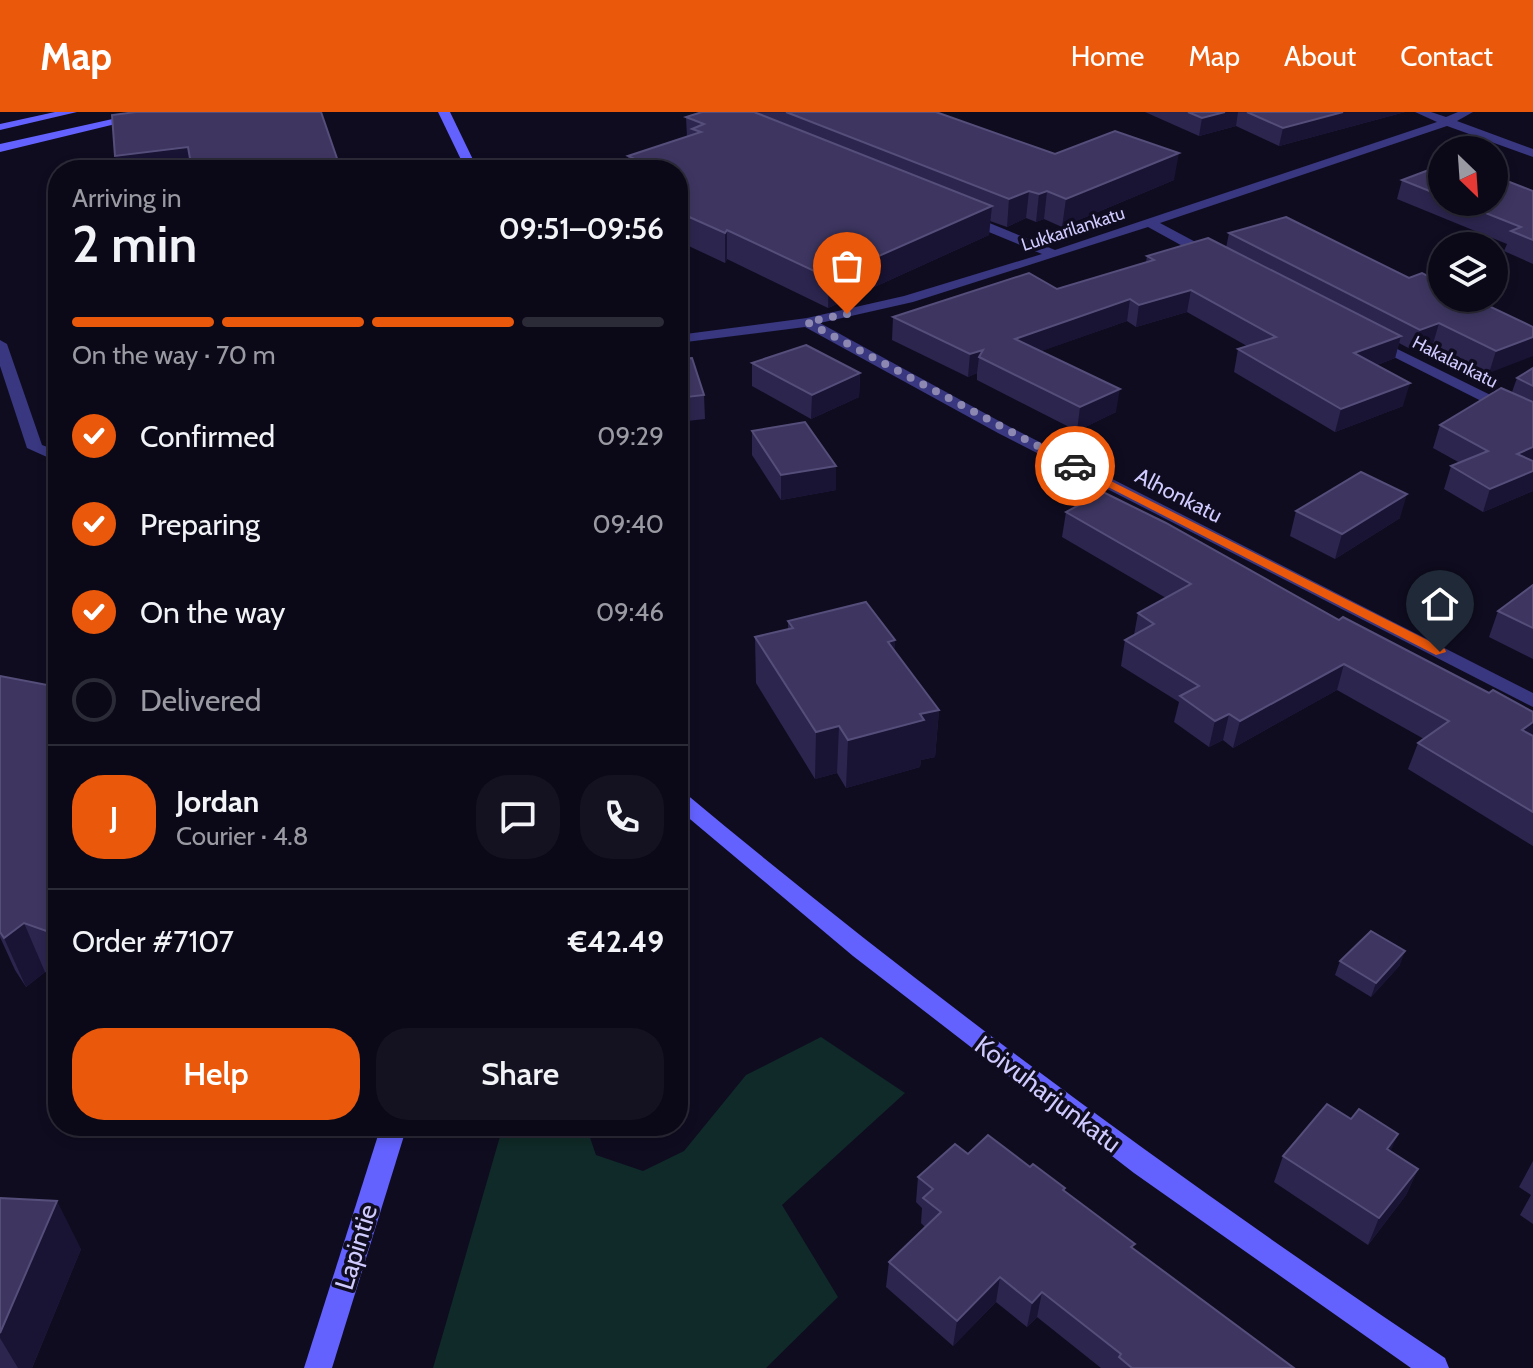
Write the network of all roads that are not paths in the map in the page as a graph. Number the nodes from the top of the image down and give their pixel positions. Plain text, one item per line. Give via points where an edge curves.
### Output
1 (71, 112) edge
2 (159, 112) edge
3 (444, 112) edge
4 (1421, 112) edge
5 (1467, 112) edge
6 (1449, 122) junction
7 (0, 127) edge
8 (0, 148) edge
9 (1533, 153) edge
10 (467, 160) edge
11 (951, 211) edge
12 (1148, 222) junction
13 (1055, 254) junction
14 (1222, 262) edge
15 (807, 322) junction
16 (1353, 331) edge
17 (688, 338) edge
18 (0, 344) edge
19 (1533, 422) edge
20 (48, 453) edge
21 (1533, 701) edge
22 (688, 807) edge
23 (391, 1136) edge
24 (318, 1368) edge
25 (1435, 1368) edge

1 - 7 main road
2 - 8 main road
3 - 10 main road
4 - 6 street
5 - 6 street, Lukkarilankatu
6 - 9 street
6 - 12 street, Lukkarilankatu
11 - 13 street
12 - 13 street, Lukkarilankatu
12 - 14 street
13 - 15 street, Lukkarilankatu via 908,299
15 - 17 street, Lukkarilankatu
15 - 21 street, Alhonkatu via 1004,430
16 - 19 street, Hakalankatu
18 - 20 street via 35,448
22 - 25 main road, Koivuharjunkatu via 784,890 1170,1186
23 - 24 main road, Lapintie

